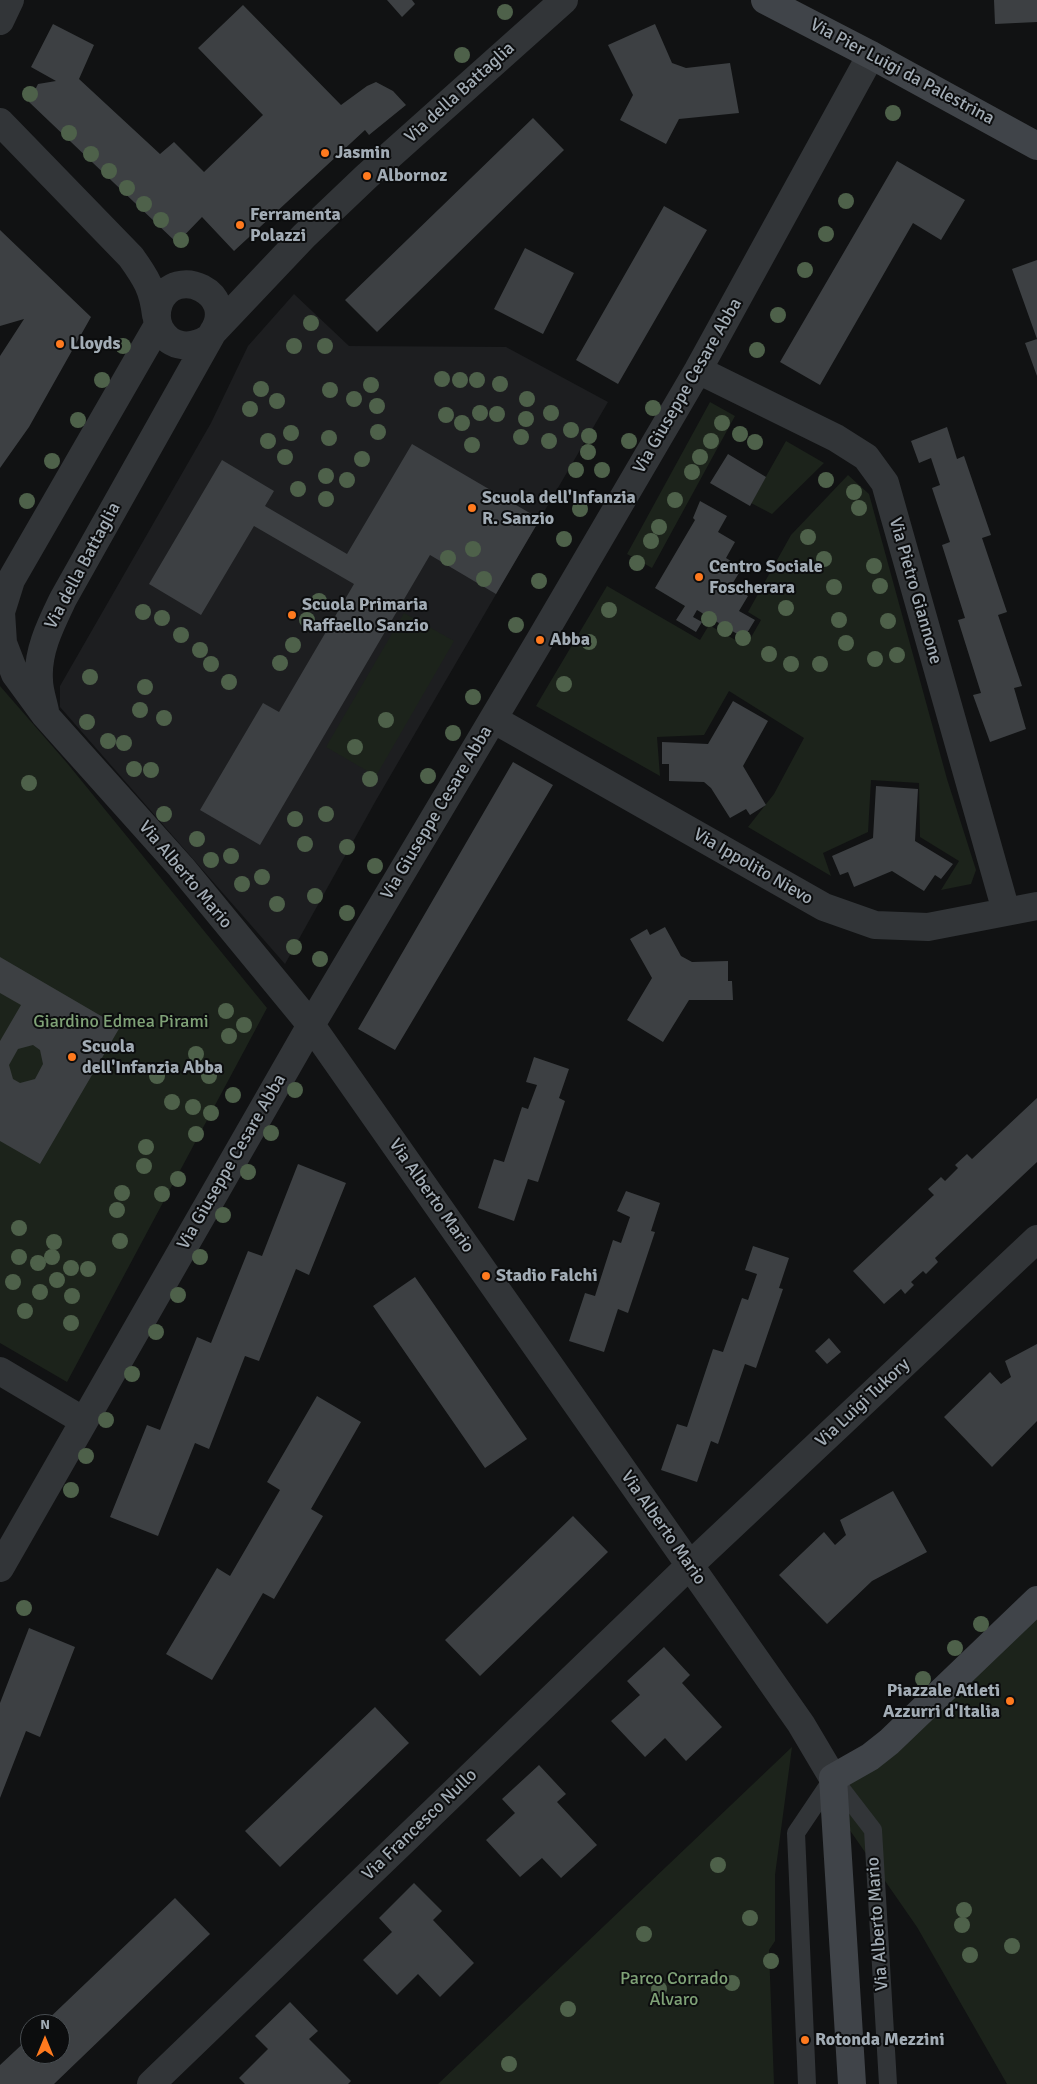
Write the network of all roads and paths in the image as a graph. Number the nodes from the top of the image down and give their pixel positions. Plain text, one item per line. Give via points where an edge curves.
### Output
1 (10, 0) edge
2 (564, 0) edge
3 (765, 0) edge
4 (0, 21) edge
5 (871, 55) junction
6 (0, 122) edge
7 (1037, 146) edge
8 (131, 257) junction
9 (272, 270) junction
10 (193, 287) junction
11 (157, 320) junction
12 (211, 335) junction
13 (698, 370) junction
14 (1, 625) edge
15 (45, 714) junction
16 (493, 719) junction
17 (1037, 906) edge
18 (1006, 911) junction
19 (311, 1025) junction
20 (1037, 1239) edge
21 (0, 1371) edge
22 (84, 1421) junction
23 (689, 1566) junction
24 (0, 1568) edge
25 (1037, 1600) edge
26 (833, 1778) junction
27 (151, 2084) edge
28 (807, 2084) edge
29 (852, 2084) edge
30 (888, 2084) edge

1 - 4 street
2 - 9 street, Via della Battaglia via 368,176
3 - 5 street, Via Pier Luigi da Palestrina
5 - 7 street, Via Pier Luigi da Palestrina
5 - 13 street, Via Giuseppe Cesare Abba
6 - 8 street
8 - 10 street
8 - 11 street via 148,281
9 - 10 street, Via della Battaglia via 241,283
9 - 12 street, Via della Battaglia
10 - 11 street, Via della Battaglia via 169,290 160,301
10 - 12 street, Via della Battaglia via 213,297 218,309 218,321
11 - 12 street, Via della Battaglia via 168,339 183,346 200,344
11 - 14 street, Via della Battaglia via 11,580 1,612
12 - 15 street, Via della Battaglia via 47,632 40,658 39,680
13 - 16 street, Via Giuseppe Cesare Abba
13 - 18 street, Via Pietro Giannone via 836,438 866,457 885,483
14 - 15 street, Via della Battaglia via 3,643 15,674
15 - 19 street, Via Alberto Mario via 181,867
16 - 18 street, Via Ippolito Nievo via 824,907 875,926 928,927
16 - 19 street, Via Giuseppe Cesare Abba
17 - 18 street, Via Ippolito Nievo
19 - 22 street, Via Giuseppe Cesare Abba
19 - 23 street, Via Alberto Mario
20 - 23 street, Via Luigi Tukory
21 - 22 street
22 - 24 street, Via Giuseppe Cesare Abba
23 - 26 street, Via Alberto Mario via 801,1724
23 - 27 street, Via Francesco Nullo
25 - 26 street via 889,1742 870,1758
26 - 28 lane via 796,1833
26 - 29 street, Via Alberto Mario
26 - 30 lane, Via Alberto Mario via 873,1830

